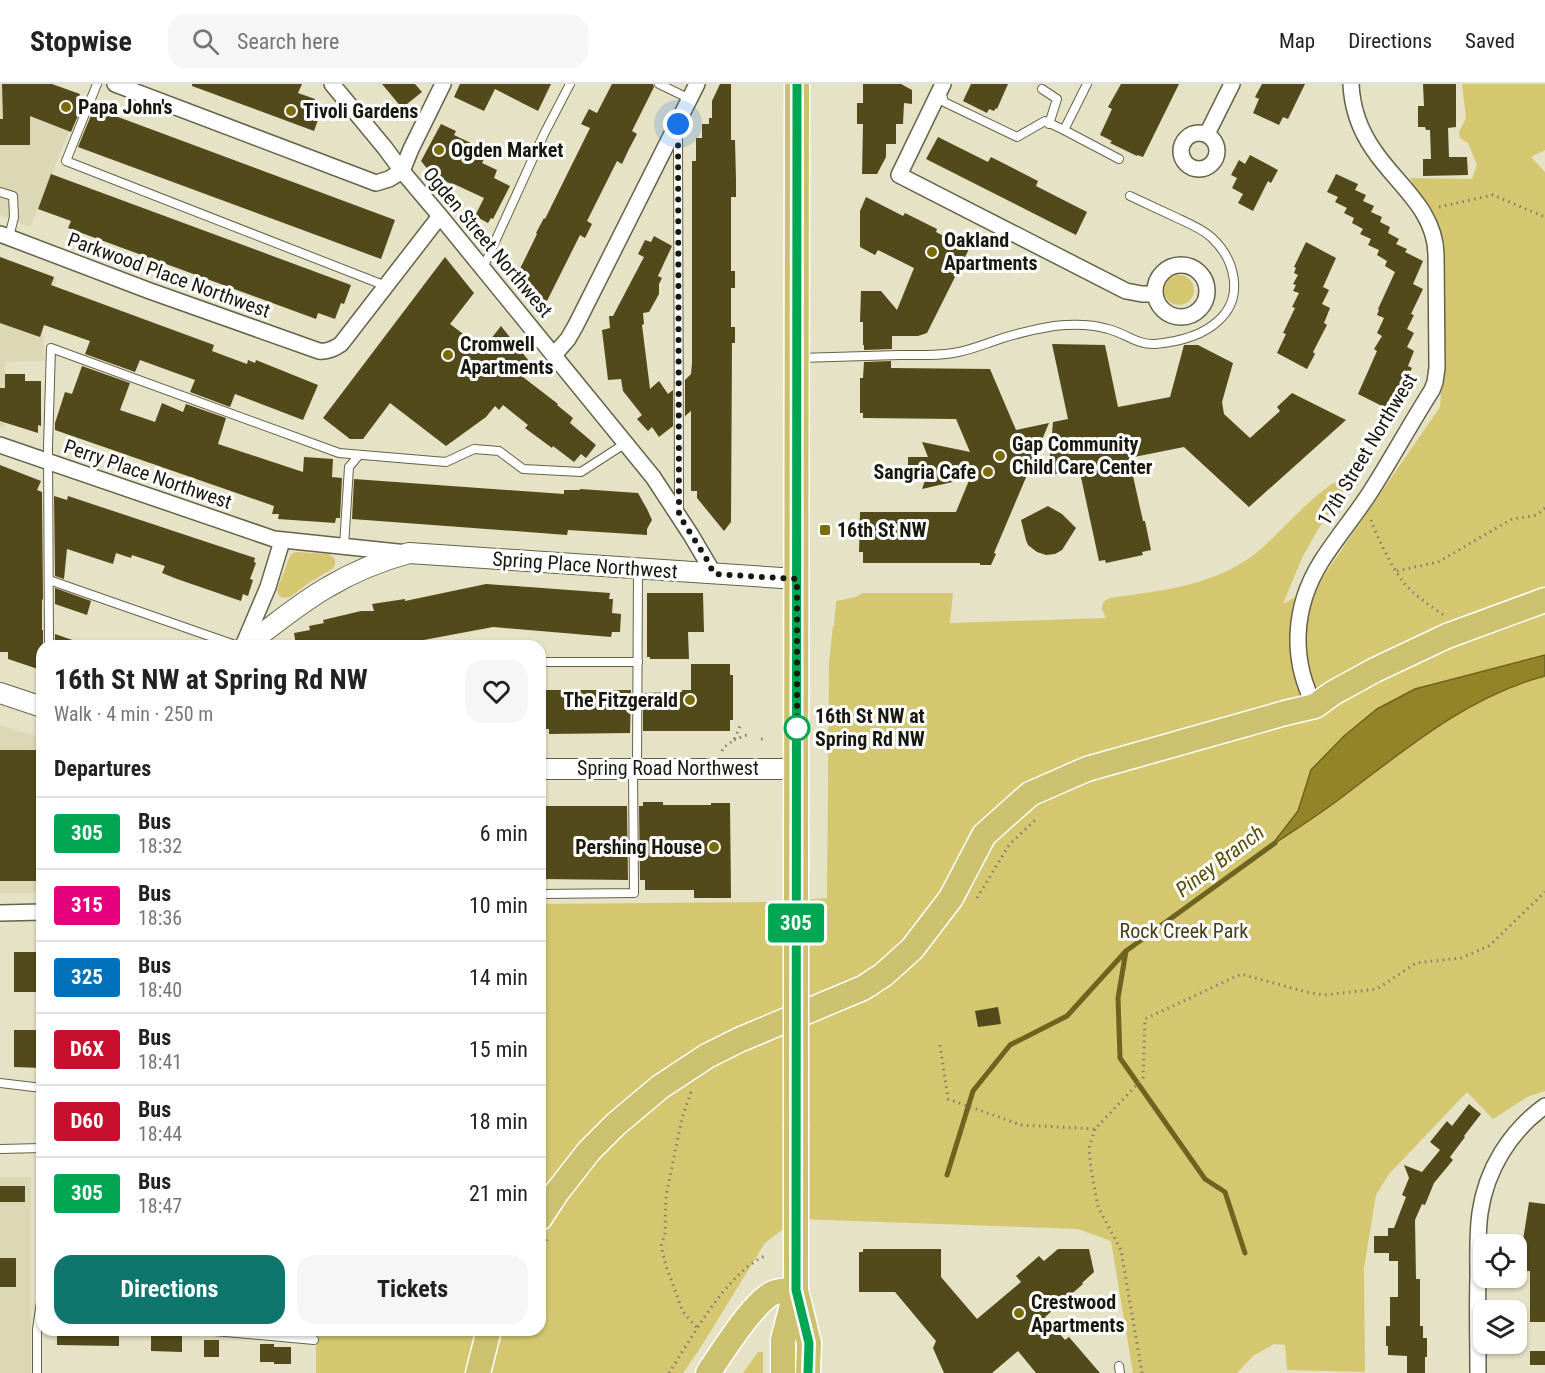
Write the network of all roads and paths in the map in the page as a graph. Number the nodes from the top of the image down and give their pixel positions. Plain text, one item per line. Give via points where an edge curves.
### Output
1 (97, 84) edge
2 (115, 84) edge
3 (332, 84) edge
4 (443, 84) edge
5 (570, 84) edge
6 (659, 84) edge
7 (697, 84) edge
8 (797, 84) edge
9 (1087, 84) edge
10 (1232, 84) edge
11 (1351, 84) edge
12 (938, 86) edge
13 (1042, 89) dead end
14 (690, 99) junction
15 (1049, 123) junction
16 (678, 124) junction
17 (1064, 130) junction
18 (1207, 134) dead end
19 (1119, 159) dead end
20 (402, 171) junction
21 (0, 192) edge
22 (1130, 196) dead end
23 (1422, 210) junction
24 (441, 216) junction
25 (1545, 217) edge
26 (5, 236) edge
27 (483, 268) junction
28 (386, 286) junction
29 (1155, 294) dead end
30 (555, 356) junction
31 (797, 358) junction
32 (626, 443) junction
33 (0, 445) edge
34 (359, 455) junction
35 (48, 462) junction
36 (1364, 501) junction
37 (1545, 508) edge
38 (679, 515) junction
39 (282, 541) junction
40 (344, 546) junction
41 (409, 553) junction
42 (638, 568) junction
43 (1396, 571) junction
44 (714, 574) junction
45 (797, 579) junction
46 (49, 580) junction
47 (1545, 600) edge
48 (1466, 628) junction
49 (49, 640) edge
50 (221, 640) edge
51 (246, 640) edge
52 (252, 640) edge
53 (546, 662) edge
54 (638, 662) junction
55 (0, 693) edge
56 (36, 705) edge
57 (1315, 706) junction
58 (740, 726) dead end
59 (749, 734) dead end
60 (734, 740) junction
61 (722, 751) dead end
62 (546, 769) edge
63 (635, 769) junction
64 (797, 769) junction
65 (1040, 815) dead end
66 (1545, 892) edge
67 (546, 894) edge
68 (974, 902) dead end
69 (36, 912) edge
70 (0, 913) edge
71 (940, 1045) dead end
72 (0, 1083) edge
73 (36, 1088) edge
74 (692, 1091) dead end
75 (1545, 1106) edge
76 (1095, 1129) junction
77 (36, 1148) edge
78 (0, 1149) edge
79 (546, 1224) edge
80 (765, 1256) dead end
81 (796, 1290) junction
82 (698, 1329) junction
83 (37, 1336) edge
84 (270, 1336) edge
85 (487, 1336) edge
86 (314, 1340) dead end
87 (36, 1373) edge
88 (478, 1373) edge
89 (669, 1373) edge
90 (708, 1373) edge
91 (783, 1373) edge
92 (808, 1373) edge
93 (1142, 1373) edge
94 (1478, 1373) edge

1 - 28 lane via 66,161
2 - 20 street via 376,183
3 - 20 street, Ogden Street Northwest
4 - 20 street
5 - 27 lane
6 - 14 lane
7 - 14 street
8 - 31 main road
9 - 17 lane
10 - 18 street
11 - 23 street, 17th Street Northwest via 1356,114 1368,142
12 - 15 lane via 944,102 1017,137 1045,121
12 - 29 street via 899,175 1126,291
13 - 15 lane via 1057,99
14 - 16 street
15 - 17 lane
16 - 30 street via 576,325
16 - 38 lane
17 - 19 lane
20 - 24 street, Ogden Street Northwest
21 - 26 lane via 13,196 14,217
22 - 31 lane via 1197,227 1212,238 1228,259 1234,279 1232,301 1207,329 1166,343 1147,344 1107,328 1073,325 1034,330 953,353
23 - 25 path via 1493,195
23 - 36 street, 17th Street Northwest via 1436,242 1435,382
24 - 27 street, Ogden Street Northwest
24 - 28 street
26 - 28 street, Parkwood Place Northwest via 325,352 341,345
27 - 30 street, Ogden Street Northwest
30 - 32 street, Ogden Street Northwest
31 - 45 main road
32 - 34 lane via 581,472 523,469 499,451 474,449 446,462
32 - 38 street, Ogden Street Northwest
33 - 35 street, Perry Place Northwest
34 - 35 lane via 339,453 51,348
34 - 40 lane via 349,467
35 - 39 street, Perry Place Northwest
35 - 46 lane
36 - 43 path via 1376,535
36 - 57 street, 17th Street Northwest via 1321,562 1301,612 1299,660 1304,684
37 - 43 path via 1537,515 1512,519 1438,562
38 - 44 street, Ogden Street Northwest
39 - 40 street, Spring Place Northwest
39 - 51 street, Spring Place Northwest
40 - 41 street, Spring Place Northwest
41 - 42 street, Spring Place Northwest
41 - 52 street, Spring Place Northwest via 327,587
42 - 44 street, Spring Place Northwest
42 - 54 lane
43 - 48 path via 1404,584 1434,609
44 - 45 street, Spring Place Northwest
45 - 64 main road
46 - 49 lane
46 - 50 lane
47 - 48 main road
48 - 57 main road via 1395,659
53 - 54 lane
54 - 63 lane
55 - 56 street
57 - 79 main road via 1087,769 1030,794 984,835 944,908 912,949 883,975 863,988 707,1056 660,1087 589,1151 562,1185
58 - 60 path
59 - 60 path
60 - 61 path
62 - 63 street, Spring Road Northwest
63 - 64 street, Spring Road Northwest
63 - 67 lane via 634,893
64 - 81 main road, bridge
65 - 68 path via 1009,845
66 - 76 path via 1489,946 1461,958 1416,963 1377,989 1324,996 1241,974 1145,1019 1143,1078
69 - 70 street
71 - 76 path via 948,1099 1021,1125
72 - 73 lane
74 - 82 path via 682,1118 666,1196 661,1246 682,1312
75 - 94 street via 1522,1125 1504,1148 1482,1201 1478,1229
76 - 93 path via 1089,1148 1090,1169 1098,1207 1121,1250
77 - 78 lane
80 - 82 path via 741,1272
81 - 90 main road via 779,1291 765,1298
81 - 91 main road via 783,1340
81 - 92 main road via 809,1343
82 - 89 path
83 - 87 lane
84 - 86 lane
85 - 88 main road

